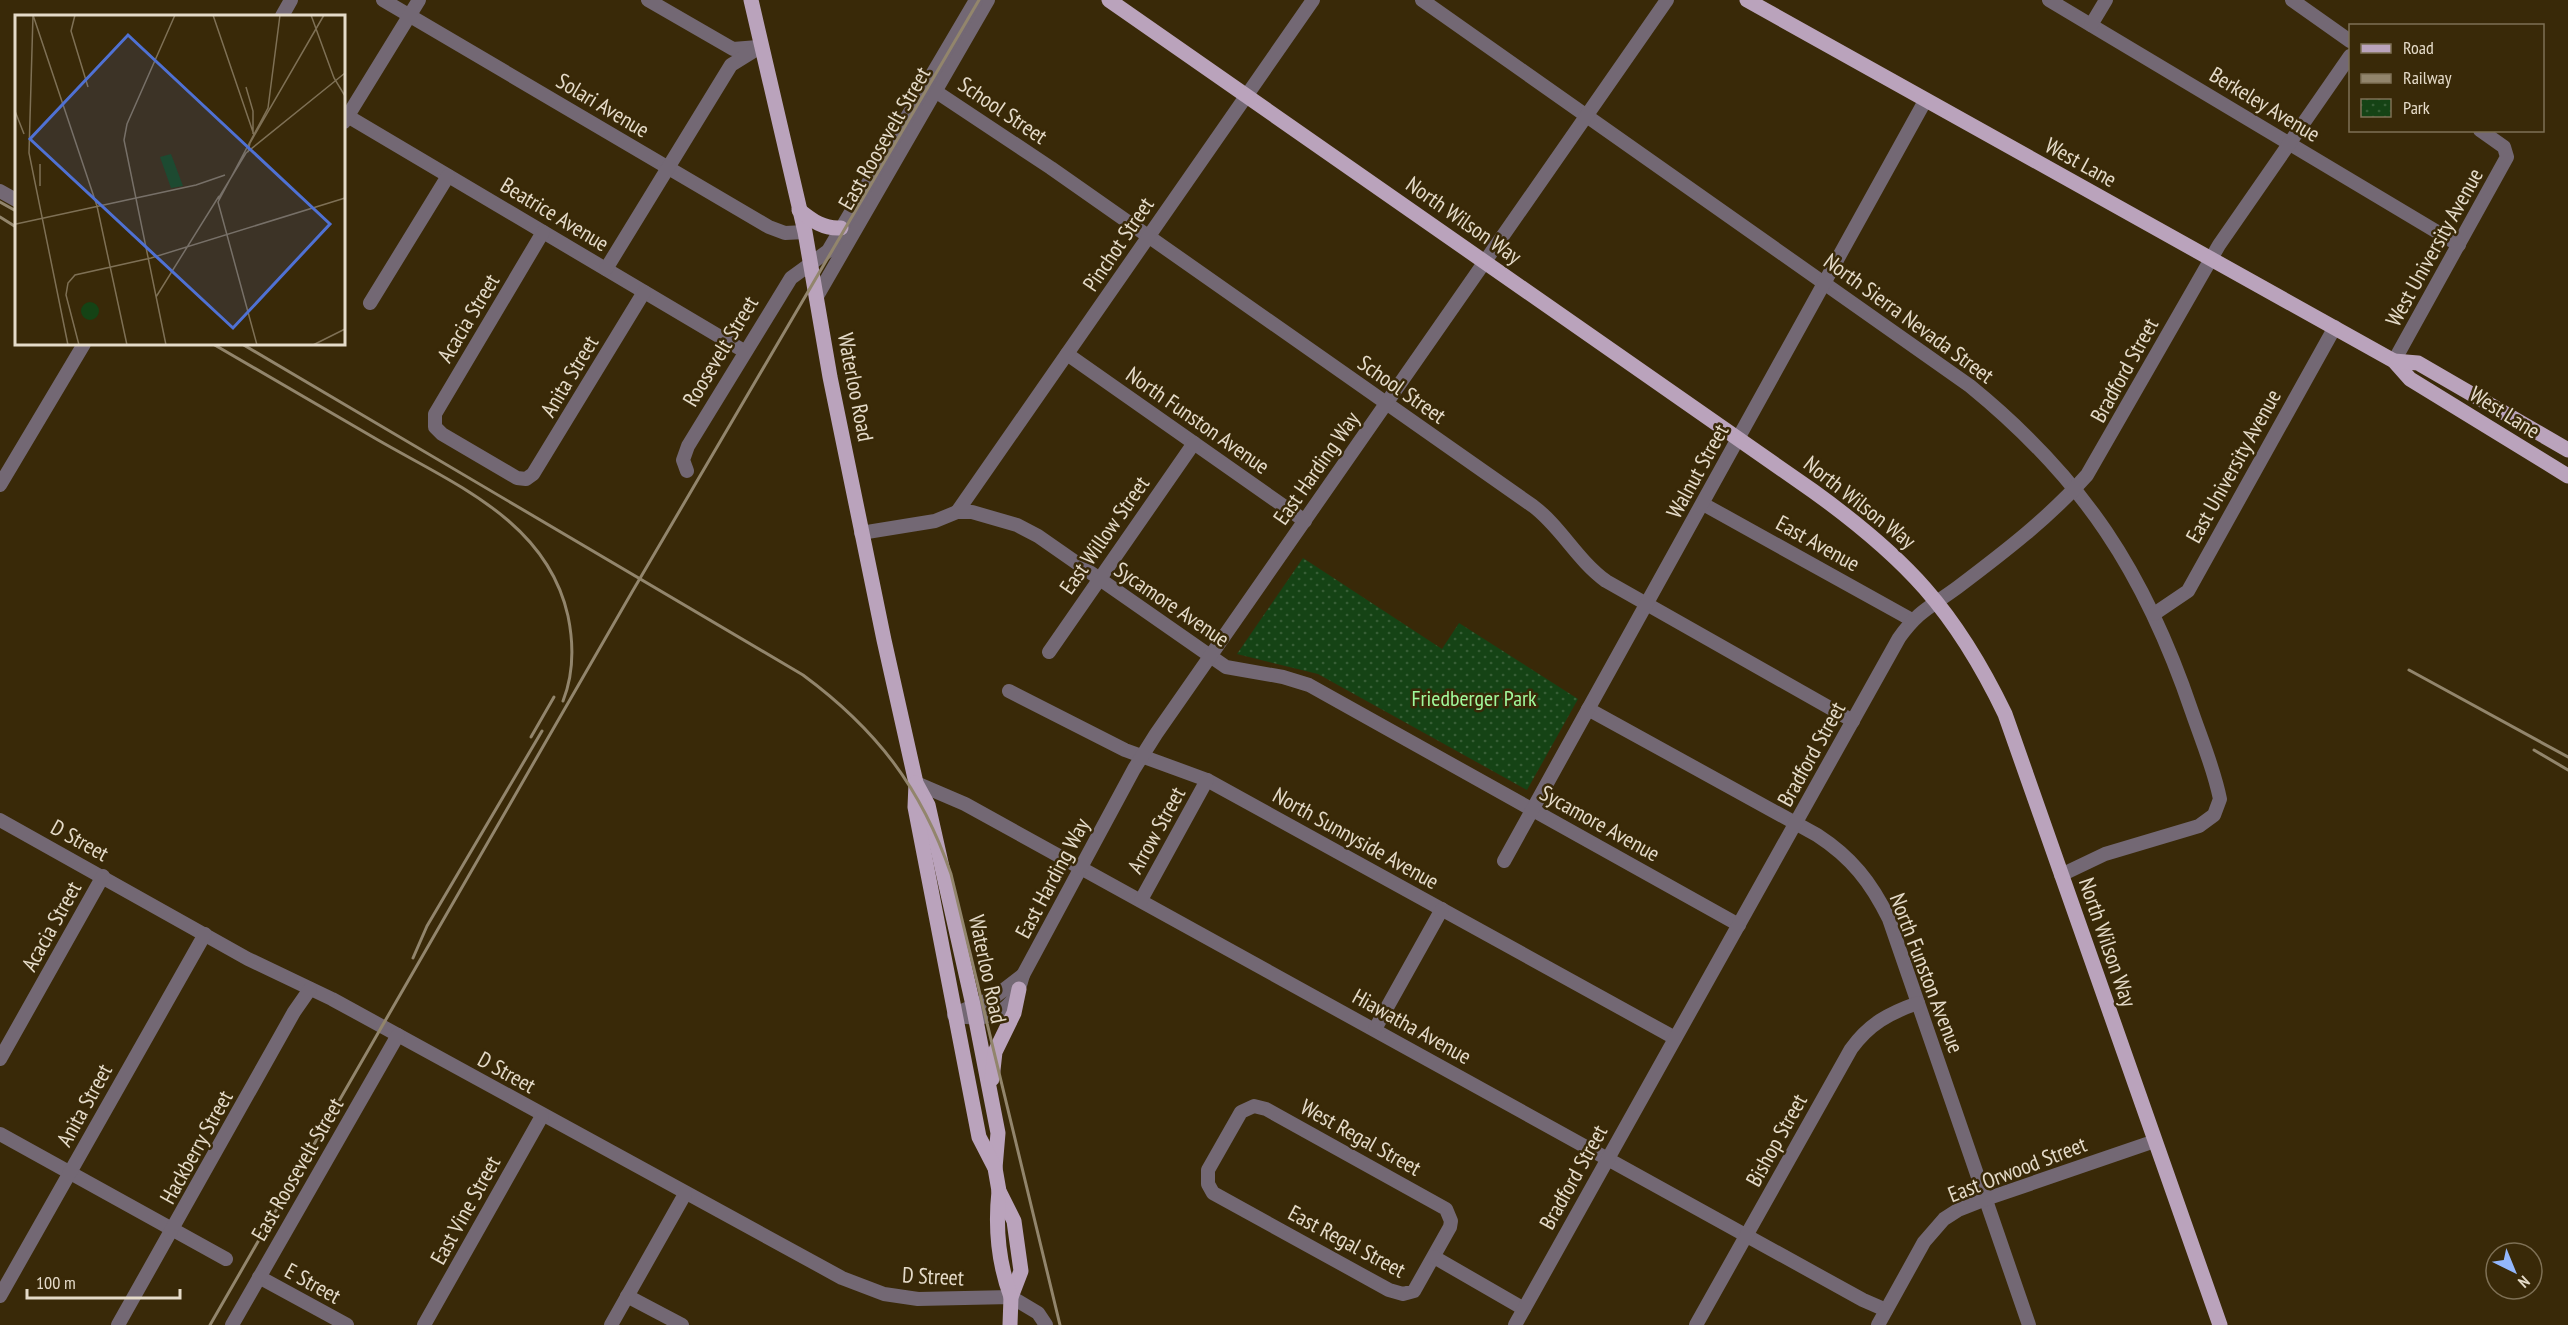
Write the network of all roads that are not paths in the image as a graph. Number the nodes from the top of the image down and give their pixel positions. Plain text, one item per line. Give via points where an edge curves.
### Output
1 (291, 0) edge
2 (383, 0) edge
3 (419, 0) edge
4 (648, 0) edge
5 (751, 0) edge
6 (976, 0) edge
7 (988, 0) edge
8 (1109, 0) edge
9 (1314, 0) edge
10 (1422, 0) edge
11 (1667, 0) edge
12 (1747, 0) edge
13 (2049, 0) edge
14 (2106, 0) edge
15 (2292, 0) edge
16 (283, 15) edge
17 (410, 15) junction
18 (2091, 25) junction
19 (2349, 40) edge
20 (760, 47) junction
21 (2349, 57) edge
22 (931, 88) junction
23 (1247, 96) junction
24 (1925, 101) junction
25 (1586, 116) junction
26 (345, 117) edge
27 (2483, 132) edge
28 (2290, 143) junction
29 (667, 168) junction
30 (448, 176) junction
31 (0, 191) edge
32 (15, 199) edge
33 (799, 210) junction
34 (842, 228) junction
35 (543, 232) junction
36 (805, 232) junction
37 (1148, 237) junction
38 (2459, 245) junction
39 (2211, 259) junction
40 (1485, 262) junction
41 (811, 263) junction
42 (606, 269) junction
43 (1826, 284) junction
44 (644, 292) junction
45 (816, 297) junction
46 (370, 303) dead end
47 (2335, 327) junction
48 (83, 345) edge
49 (744, 351) junction
50 (1067, 354) junction
51 (2394, 361) junction
52 (1387, 404) junction
53 (2477, 421) junction
54 (1739, 439) junction
55 (1194, 443) junction
56 (2568, 451) edge
57 (2547, 464) junction
58 (2568, 465) edge
59 (687, 471) dead end
60 (2568, 476) edge
61 (2, 477) edge
62 (526, 479) joint
63 (2075, 489) junction
64 (1703, 504) junction
65 (957, 512) junction
66 (1305, 521) junction
67 (861, 533) junction
68 (1098, 579) junction
69 (1936, 601) junction
70 (1646, 605) junction
71 (2154, 614) junction
72 (1912, 620) junction
73 (1049, 652) dead end
74 (1210, 656) junction
75 (1009, 691) dead end
76 (1588, 709) junction
77 (1853, 721) junction
78 (1143, 755) junction
79 (1207, 780) junction
80 (916, 783) junction
81 (1532, 809) junction
82 (0, 820) edge
83 (1797, 823) junction
84 (1504, 861) dead end
85 (1080, 867) junction
86 (2061, 875) junction
87 (103, 876) junction
88 (1141, 900) junction
89 (1442, 909) junction
90 (1739, 925) junction
91 (205, 934) junction
92 (1021, 982) junction
93 (310, 989) junction
94 (1918, 1003) junction
95 (975, 1012) junction
96 (954, 1015) junction
97 (1375, 1029) junction
98 (398, 1035) junction
99 (1675, 1038) junction
100 (0, 1059) edge
101 (990, 1094) junction
102 (542, 1116) junction
103 (0, 1134) edge
104 (2155, 1141) junction
105 (1222, 1146) joint
106 (1609, 1158) junction
107 (995, 1168) junction
108 (70, 1172) junction
109 (685, 1194) junction
110 (1986, 1199) junction
111 (172, 1228) junction
112 (1747, 1235) junction
113 (1434, 1257) junction
114 (226, 1258) dead end
115 (259, 1277) junction
116 (0, 1296) edge
117 (627, 1296) junction
118 (1011, 1297) junction
119 (1524, 1309) junction
120 (1886, 1310) junction
121 (118, 1325) edge
122 (232, 1325) edge
123 (347, 1325) edge
124 (424, 1325) edge
125 (611, 1325) edge
126 (682, 1325) edge
127 (1010, 1325) edge
128 (1046, 1325) edge
129 (1515, 1325) edge
130 (1696, 1325) edge
131 (1878, 1325) edge
132 (2029, 1325) edge
133 (2220, 1325) edge

1 - 16 street
2 - 17 street, Solari Avenue
3 - 17 street
4 - 20 street via 733,49
5 - 20 main road, Waterloo Road
6 - 22 street, East Roosevelt Street
7 - 22 street, East Roosevelt Street
8 - 23 main road, North Wilson Way
9 - 23 street, Pinchot Street
10 - 25 street, North Sierra Nevada Street
11 - 25 street, East Harding Way
12 - 24 main road, West Lane
13 - 18 street, Berkeley Avenue
14 - 18 street
15 - 19 street
17 - 26 street
17 - 29 street, Solari Avenue
18 - 28 street, Berkeley Avenue
20 - 29 street via 730,65
20 - 33 main road, Waterloo Road
21 - 28 street, Bradford Street
22 - 34 street, East Roosevelt Street
22 - 37 street, School Street
22 - 45 street, East Roosevelt Street
23 - 37 street, Pinchot Street
23 - 40 main road, North Wilson Way
24 - 39 main road, West Lane
24 - 43 street, Walnut Street
25 - 40 street, East Harding Way
25 - 43 street, North Sierra Nevada Street
26 - 30 street, Beatrice Avenue
27 - 38 street, West University Avenue via 2507,153
28 - 38 street, Berkeley Avenue
28 - 39 street, Bradford Street
29 - 36 street, Solari Avenue via 769,227 785,233
29 - 42 street
30 - 35 street, Beatrice Avenue
30 - 46 street
31 - 32 street
33 - 34 main road via 819,225
33 - 36 main road, Waterloo Road
34 - 41 street, East Roosevelt Street via 828,251
35 - 42 street, Beatrice Avenue
35 - 62 street, Acacia Street via 435,414 435,427 441,434 517,478
36 - 41 main road, Waterloo Road
37 - 50 street, Pinchot Street
37 - 52 street, School Street
38 - 51 street, West University Avenue
39 - 47 main road, West Lane
39 - 63 street, Bradford Street via 2097,459
40 - 52 street, East Harding Way
40 - 54 main road, North Wilson Way
41 - 45 main road, Waterloo Road
41 - 49 street, Roosevelt Street via 791,278
42 - 44 street, Beatrice Avenue
43 - 54 street, Walnut Street
43 - 63 street, North Sierra Nevada Street via 1994,405
44 - 49 street, Beatrice Avenue
44 - 62 street, Anita Street via 534,474
45 - 67 main road, Waterloo Road
47 - 51 main road, West Lane
47 - 71 street, East University Avenue via 2188,591
48 - 61 street
49 - 59 street, Roosevelt Street via 688,446 683,460
50 - 55 street, North Funston Avenue
50 - 65 street, Pinchot Street
51 - 53 main road, West Lane via 2410,379
51 - 56 main road, West Lane via 2418,363
52 - 66 street, East Harding Way
52 - 70 street, School Street via 1542,512 1595,573
53 - 56 main road via 2482,417 2492,419 2545,447
53 - 57 main road, West Lane
54 - 64 street, Walnut Street
54 - 69 main road, North Wilson Way via 1870,533
55 - 66 street, North Funston Avenue
55 - 68 street, East Willow Street
57 - 58 main road
57 - 60 main road, West Lane
63 - 69 street, Bradford Street
63 - 71 street, North Sierra Nevada Street via 2108,534
64 - 70 street, Walnut Street
64 - 72 street, East Avenue
65 - 67 street, Sycamore Avenue via 935,521
65 - 68 street, Sycamore Avenue via 972,512 1017,525
66 - 74 street, East Harding Way
67 - 80 main road, Waterloo Road
68 - 73 street, East Willow Street
68 - 74 street, Sycamore Avenue
69 - 72 street, Bradford Street
69 - 86 main road, North Wilson Way via 1980,664 2005,714
70 - 76 street, Walnut Street
70 - 77 street, School Street
71 - 86 street, North Sierra Nevada Street via 2178,671 2220,799 2214,815 2199,826 2105,854
72 - 77 street, Bradford Street
74 - 78 street, East Harding Way
74 - 81 street, Sycamore Avenue via 1229,668 1309,685
75 - 78 street, North Sunnyside Avenue via 1125,750
76 - 81 street, Walnut Street
76 - 83 street, North Funston Avenue
77 - 83 street, Bradford Street
78 - 79 street, North Sunnyside Avenue
78 - 85 street, East Harding Way
79 - 88 street, Arrow Street
79 - 89 street, North Sunnyside Avenue
80 - 85 street, Hiawatha Avenue via 965,804
80 - 95 main road, Waterloo Road via 928,805
80 - 96 main road, Waterloo Road via 915,807
81 - 84 street, Walnut Street
81 - 90 street, Sycamore Avenue
82 - 87 street, D Street
83 - 90 street, Bradford Street
83 - 94 street, North Funston Avenue via 1839,849 1862,872 1888,919
85 - 88 street, Hiawatha Avenue
85 - 92 street, East Harding Way
86 - 104 main road, North Wilson Way
87 - 91 street, D Street
87 - 100 street, Acacia Street
88 - 97 street, Hiawatha Avenue
89 - 97 street
89 - 99 street, North Sunnyside Avenue
90 - 99 street, Bradford Street
91 - 93 street, D Street
91 - 108 street, Anita Street
92 - 95 street, East Harding Way via 1005,1007 987,1018
92 - 101 main road via 1014,1013 995,1052
93 - 98 street, D Street
93 - 111 street, Hackberry Street
94 - 110 street, North Funston Avenue
94 - 112 street, Bishop Street via 1881,1019 1851,1049
95 - 96 street
95 - 101 main road, Waterloo Road
96 - 107 main road, Waterloo Road via 979,1137
97 - 106 street, Hiawatha Avenue
98 - 102 street, D Street
98 - 115 street, East Roosevelt Street
99 - 106 street, Bradford Street
101 - 107 main road, Waterloo Road via 998,1133
102 - 109 street, D Street
102 - 124 street, East Vine Street
103 - 108 street
104 - 110 street, East Orwood Street
104 - 133 main road, North Wilson Way
105 - 113 street, East Regal Street via 1207,1178 1214,1193 1389,1290 1403,1294 1414,1291
105 - 113 street, West Regal Street via 1245,1109 1266,1109 1446,1209 1450,1227
106 - 112 street, Hiawatha Avenue
106 - 119 street, Bradford Street
107 - 118 main road, Waterloo Road via 999,1191 1014,1221 1021,1271
108 - 111 street
108 - 116 street, Anita Street
109 - 117 street
109 - 118 street, D Street via 833,1273 884,1294 932,1300
110 - 120 street, East Orwood Street via 1958,1210 1936,1226
110 - 132 street, North Funston Avenue
111 - 114 street
111 - 121 street, Hackberry Street
112 - 120 street, Hiawatha Avenue
112 - 130 street, Bishop Street
113 - 119 street, East Regal Street
115 - 122 street, East Roosevelt Street
115 - 123 street, E Street
117 - 125 street
117 - 126 street
118 - 127 main road, Waterloo Road
118 - 128 street via 1038,1313
119 - 129 street, Bradford Street
120 - 131 street, East Orwood Street

